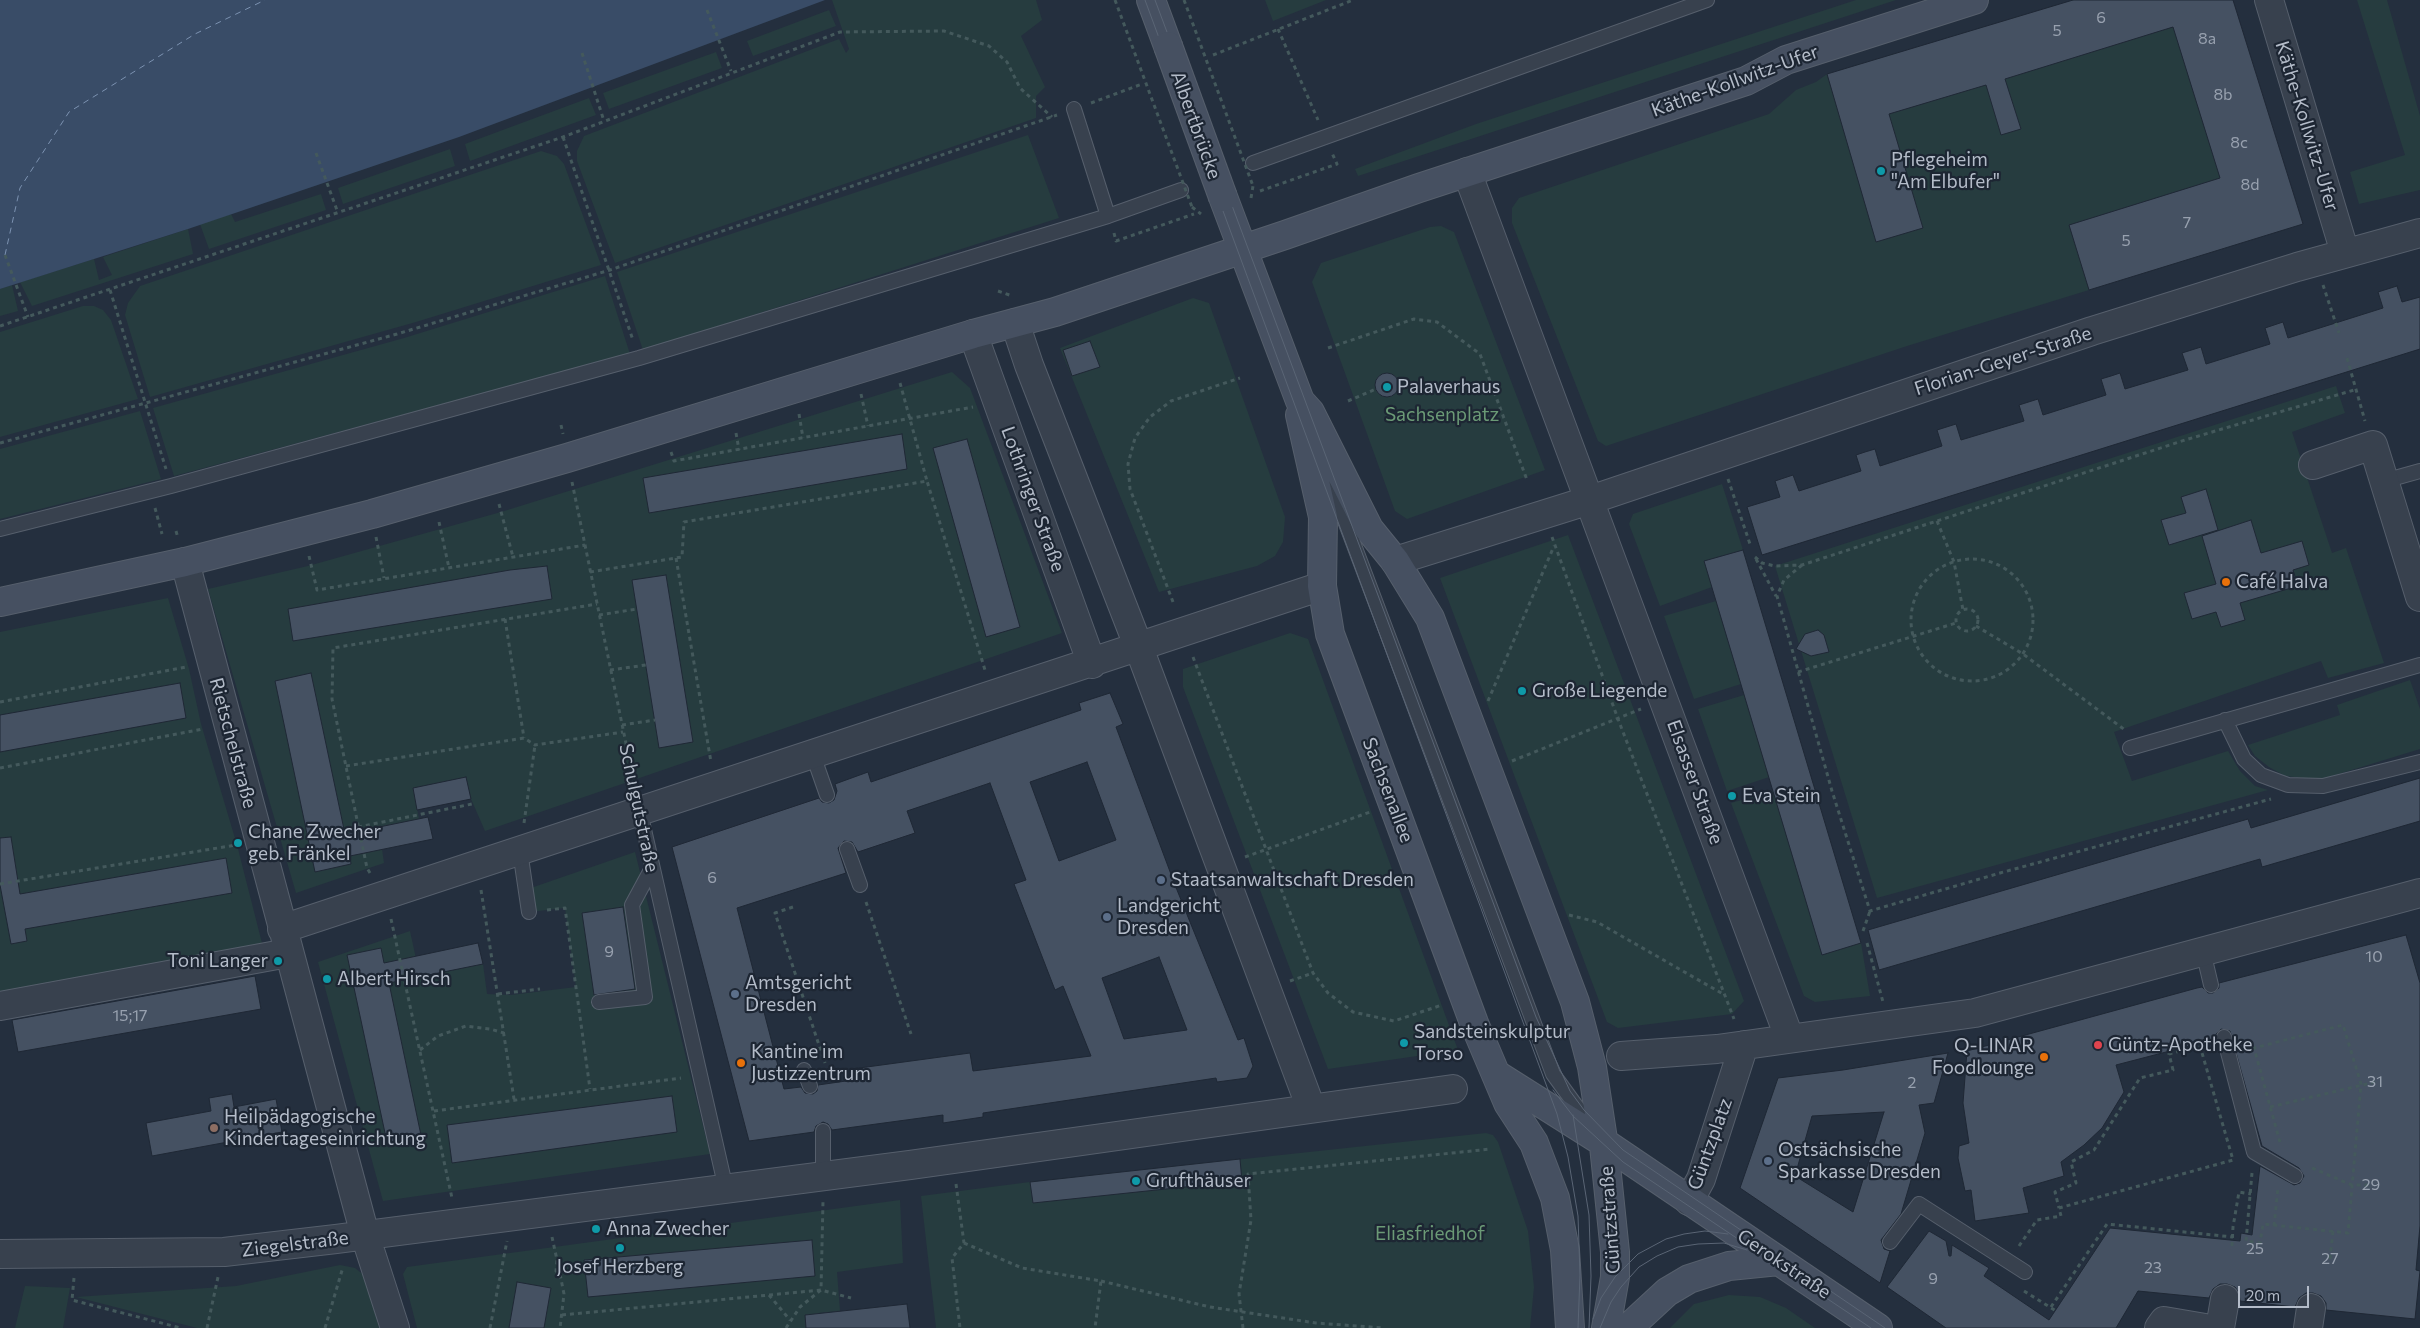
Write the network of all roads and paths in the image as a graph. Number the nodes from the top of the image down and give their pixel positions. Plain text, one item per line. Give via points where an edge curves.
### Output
1 (1115, 0) edge
2 (1151, 0) edge
3 (1184, 0) edge
4 (1353, 0) edge
5 (1707, 0) edge
6 (1974, 0) edge
7 (2269, 0) edge
8 (707, 10) dead end
9 (1278, 29) junction
10 (582, 53) dead end
11 (1213, 55) dead end
12 (731, 71) junction
13 (1142, 84) dead end
14 (1074, 109) junction
15 (1052, 117) junction
16 (604, 121) junction
17 (563, 137) junction
18 (1325, 137) junction
19 (316, 153) dead end
20 (1253, 163) dead end
21 (1467, 172) junction
22 (1253, 186) dead end
23 (1181, 190) dead end
24 (1260, 191) dead end
25 (1192, 207) dead end
26 (338, 213) junction
27 (1194, 214) dead end
28 (1108, 216) junction
29 (2420, 233) edge
30 (1116, 241) dead end
31 (1242, 249) junction
32 (2345, 253) junction
33 (5, 255) dead end
34 (610, 270) junction
35 (2324, 287) dead end
36 (110, 290) junction
37 (28, 317) junction
38 (1015, 324) junction
39 (0, 326) edge
40 (2339, 333) dead end
41 (973, 334) junction
42 (1328, 348) dead end
43 (639, 358) junction
44 (2347, 358) dead end
45 (894, 359) junction
46 (856, 371) junction
47 (1240, 378) dead end
48 (1376, 389) dead end
49 (2354, 390) junction
50 (1300, 401) junction
51 (1348, 402) dead end
52 (147, 403) junction
53 (998, 403) junction
54 (910, 419) junction
55 (561, 425) dead end
56 (868, 426) junction
57 (664, 429) junction
58 (0, 443) edge
59 (2373, 445) junction
60 (567, 458) junction
61 (2313, 464) dead end
62 (2420, 471) edge
63 (1728, 478) dead end
64 (492, 480) junction
65 (1528, 480) dead end
66 (927, 481) junction
67 (2384, 481) junction
68 (170, 486) junction
69 (433, 497) junction
70 (1590, 500) junction
71 (154, 504) dead end
72 (372, 514) junction
73 (1937, 521) junction
74 (0, 529) edge
75 (304, 532) junction
76 (162, 534) dead end
77 (1552, 536) dead end
78 (585, 545) junction
79 (1555, 545) junction
80 (1751, 547) dead end
81 (513, 557) junction
82 (676, 558) junction
83 (1395, 561) junction
84 (185, 562) junction
85 (1954, 562) junction
86 (1802, 565) junction
87 (449, 568) junction
88 (590, 572) junction
89 (384, 578) junction
90 (1322, 586) junction
91 (1777, 596) junction
92 (2420, 597) edge
93 (0, 602) edge
94 (1173, 602) dead end
95 (597, 604) junction
96 (637, 609) dead end
97 (1963, 610) junction
98 (599, 615) junction
99 (505, 619) junction
100 (1956, 623) junction
101 (1976, 626) junction
102 (1914, 638) junction
103 (1139, 648) junction
104 (2023, 654) junction
105 (1194, 657) dead end
106 (212, 663) junction
107 (646, 664) dead end
108 (1092, 664) junction
109 (2420, 665) edge
110 (610, 670) junction
111 (1798, 672) junction
112 (993, 696) junction
113 (0, 702) edge
114 (1487, 702) dead end
115 (1644, 708) dead end
116 (1618, 719) junction
117 (655, 720) dead end
118 (2225, 720) junction
119 (228, 725) junction
120 (622, 725) junction
121 (2126, 731) dead end
122 (623, 732) junction
123 (524, 738) junction
124 (535, 744) junction
125 (2130, 748) dead end
126 (813, 755) junction
127 (2420, 762) edge
128 (1504, 764) dead end
129 (346, 766) junction
130 (0, 768) edge
131 (715, 787) junction
132 (827, 795) dead end
133 (2276, 798) dead end
134 (472, 804) dead end
135 (1376, 810) dead end
136 (640, 812) junction
137 (358, 827) junction
138 (259, 841) junction
139 (847, 849) dead end
140 (1266, 849) junction
141 (520, 852) junction
142 (1237, 860) dead end
143 (478, 865) junction
144 (652, 868) junction
145 (1191, 879) dead end
146 (0, 884) edge
147 (860, 885) joint
148 (1175, 885) dead end
149 (2420, 893) edge
150 (386, 895) junction
151 (793, 907) dead end
152 (1870, 911) junction
153 (529, 912) joint
154 (1562, 916) dead end
155 (1863, 931) dead end
156 (285, 941) junction
157 (1866, 943) dead end
158 (2203, 951) junction
159 (2211, 985) dead end
160 (540, 989) dead end
161 (498, 994) junction
162 (1724, 995) junction
163 (599, 1002) dead end
164 (1447, 1003) dead end
165 (0, 1006) edge
166 (1734, 1019) dead end
167 (1890, 1024) junction
168 (504, 1033) junction
169 (911, 1034) dead end
170 (1788, 1037) junction
171 (2224, 1037) dead end
172 (1744, 1045) junction
173 (420, 1050) junction
174 (1621, 1056) dead end
175 (825, 1063) dead end
176 (804, 1070) dead end
177 (700, 1075) junction
178 (1497, 1075) junction
179 (2375, 1082) dead end
180 (2361, 1084) junction
181 (810, 1086) dead end
182 (590, 1089) junction
183 (1452, 1089) dead end
184 (514, 1099) junction
185 (2270, 1107) junction
186 (1311, 1108) junction
187 (434, 1111) junction
188 (823, 1131) dead end
189 (1603, 1142) junction
190 (2281, 1146) dead end
191 (1491, 1149) dead end
192 (2254, 1152) junction
193 (953, 1159) junction
194 (2308, 1166) dead end
195 (823, 1176) junction
196 (2294, 1176) dead end
197 (2352, 1185) junction
198 (2371, 1185) dead end
199 (726, 1189) junction
200 (2251, 1194) junction
201 (1689, 1201) junction
202 (2059, 1208) junction
203 (546, 1212) junction
204 (457, 1223) junction
205 (2333, 1232) junction
206 (366, 1235) junction
207 (2233, 1237) junction
208 (1890, 1242) dead end
209 (2256, 1242) junction
210 (964, 1243) junction
211 (2232, 1246) dead end
212 (2256, 1249) dead end
213 (224, 1252) junction
214 (0, 1254) edge
215 (77, 1254) junction
216 (2330, 1259) dead end
217 (1779, 1261) junction
218 (2009, 1261) junction
219 (503, 1266) dead end
220 (343, 1267) dead end
221 (2025, 1272) dead end
222 (1101, 1281) junction
223 (2020, 1289) dead end
224 (821, 1290) junction
225 (769, 1295) junction
226 (852, 1298) dead end
227 (2225, 1299) dead end
228 (2051, 1307) junction
229 (2056, 1311) dead end
230 (1242, 1312) junction
231 (562, 1315) junction
232 (790, 1320) junction
233 (182, 1328) edge
234 (207, 1328) edge
235 (325, 1328) edge
236 (396, 1328) edge
237 (490, 1328) edge
238 (560, 1328) edge
239 (786, 1328) edge
240 (960, 1328) edge
241 (1095, 1328) edge
242 (1243, 1328) edge
243 (1384, 1328) edge
244 (1570, 1328) edge
245 (1606, 1328) edge
246 (1628, 1328) edge
247 (1878, 1328) edge
248 (2159, 1328) edge
249 (2205, 1328) edge
250 (2220, 1328) edge

1 - 25 path, bridge
2 - 31 main road, Albertbrücke, bridge
3 - 22 path, bridge
4 - 9 path
5 - 18 lane
6 - 21 main road, Käthe-Kollwitz-Ufer via 1786,60 1746,81
7 - 32 street, Käthe-Kollwitz-Ufer
8 - 12 path
9 - 11 path
9 - 18 path
10 - 16 path
12 - 15 path via 840,32 944,31 989,46 1006,62 1020,88
12 - 16 path
13 - 14 path
14 - 15 path
14 - 28 lane
15 - 34 path
16 - 17 path
17 - 26 path
17 - 34 path
18 - 20 lane
18 - 24 path via 1337,164
19 - 26 path
21 - 31 main road
21 - 70 street
23 - 28 lane
26 - 36 path
27 - 30 path
28 - 43 lane
29 - 32 street, Florian-Geyer-Straße
31 - 38 main road
31 - 50 main road
32 - 70 street, Florian-Geyer-Straße via 2092,332
33 - 37 path
34 - 43 path
34 - 52 path
35 - 40 path
36 - 37 path
36 - 52 path
37 - 39 path
38 - 41 main road
38 - 103 street
41 - 45 main road
41 - 53 street, Lothringer Straße
42 - 65 path via 1414,318 1437,322 1480,354
43 - 68 lane
44 - 49 path
45 - 46 main road
45 - 54 path
46 - 56 path
46 - 57 main road
47 - 94 path via 1171,402 1150,417 1135,438 1128,464 1130,489
48 - 51 path
49 - 59 path
49 - 73 path via 2185,440
50 - 83 main road via 1310,412 1370,529
50 - 90 main road via 1300,416 1322,517
50 - 189 lane via 1553,1074
52 - 58 path
52 - 68 path
53 - 54 path
53 - 108 street, Lothringer Straße
54 - 56 path
54 - 66 path
55 - 60 path, Schulgutstraße
56 - 57 path via 674,461
57 - 60 main road
59 - 61 street
59 - 67 street
60 - 64 main road
60 - 78 path, Schulgutstraße
62 - 67 lane
63 - 80 path
64 - 69 main road
64 - 81 path
66 - 82 path via 684,522 682,557
66 - 112 path
67 - 92 street
68 - 74 lane
69 - 72 main road
69 - 87 path
70 - 83 street
70 - 170 street, Elsasser Straße
71 - 76 path
72 - 75 main road
72 - 89 path
73 - 85 path
73 - 86 path
75 - 84 main road
75 - 89 path via 317,590
77 - 79 path
78 - 81 path
78 - 88 path, Schulgutstraße
79 - 114 path
79 - 116 path
81 - 87 path
82 - 88 path
82 - 131 path
83 - 189 main road via 1430,618 1575,1002 1592,1068
84 - 93 main road
84 - 106 street, Rietschelstraße
85 - 97 path
85 - 102 path via 1930,576 1915,598 1911,624
85 - 104 path via 1983,560 2010,572 2021,583 2032,611 2033,626
86 - 91 path via 1784,580
86 - 91 path via 1775,566 1762,563 1755,557
87 - 89 path
88 - 95 path, Schulgutstraße
90 - 103 street
90 - 178 main road, Sachsenallee via 1330,634 1353,699 1474,1024
91 - 111 path
95 - 98 path, Schulgutstraße
95 - 99 path
96 - 98 path
97 - 100 path via 1957,615
97 - 101 path via 1975,613
98 - 110 path, Schulgutstraße
99 - 123 path
99 - 129 path via 333,648 332,699
100 - 101 path via 1964,631 1971,631
100 - 102 path
101 - 104 path
102 - 104 path via 1927,661 1938,670 1963,680 1977,680 2003,672
102 - 111 path
103 - 108 street
103 - 186 street
104 - 121 path
105 - 140 path
106 - 113 path
106 - 119 street, Rietschelstraße
107 - 110 path
108 - 112 street
109 - 118 lane
110 - 120 path, Schulgutstraße
111 - 152 path
112 - 126 street
115 - 116 path
116 - 128 path
116 - 162 path
117 - 120 path
118 - 125 lane
118 - 127 lane via 2244,759 2261,775 2288,785 2323,786
119 - 130 path
119 - 138 street, Rietschelstraße
120 - 122 path, Schulgutstraße
122 - 124 path
122 - 136 path, Schulgutstraße
123 - 124 path
123 - 129 path
124 - 141 path
126 - 131 street
126 - 132 lane
129 - 137 path
131 - 136 street
133 - 152 path
134 - 137 path
135 - 140 path
136 - 141 street
136 - 144 lane, Schulgutstraße
137 - 150 path via 367,868
138 - 146 path
138 - 156 street, Rietschelstraße
139 - 147 lane
140 - 142 path
140 - 164 path via 1313,973 1328,993 1353,1012 1394,1021
141 - 143 street
141 - 153 lane
143 - 150 street
143 - 161 path
144 - 163 lane via 632,905 645,997
144 - 177 lane, Schulgutstraße
145 - 148 path
147 - 169 path
149 - 158 street
150 - 156 street
150 - 173 path
151 - 175 path via 775,913
152 - 155 path
153 - 182 path via 565,908
154 - 162 path via 1566,914 1597,922
156 - 165 street
156 - 206 street, Rietschelstraße
157 - 167 path
158 - 159 lane
158 - 167 street via 1975,1012
160 - 161 path
161 - 168 path
162 - 166 path
167 - 170 street
168 - 173 path via 466,1026 438,1036
168 - 184 path
170 - 172 street
171 - 192 lane
172 - 174 street
172 - 201 street, Güntzplatz via 1701,1179
173 - 187 path
176 - 181 lane
177 - 182 path
177 - 199 lane, Schulgutstraße
178 - 189 main road, Güntzplatz
178 - 244 main road, Sachsenallee via 1508,1103 1534,1144 1555,1198 1565,1250
179 - 180 path
180 - 185 path
180 - 185 path via 2344,1025 2254,1048
180 - 197 path
182 - 184 path
183 - 186 street, Ziegelstraße
184 - 187 path
185 - 190 path
186 - 193 street, Ziegelstraße
187 - 204 path
188 - 195 lane
189 - 201 main road, Güntzplatz
189 - 245 main road, Güntzstraße via 1616,1252
191 - 230 path via 1248,1174 1251,1220 1239,1282
192 - 196 lane
192 - 200 path
193 - 195 street, Ziegelstraße
193 - 210 path
194 - 197 path
195 - 199 street, Ziegelstraße
195 - 224 path
197 - 198 path
197 - 205 path via 2348,1233
199 - 203 street, Ziegelstraße
200 - 207 path via 2239,1192
200 - 209 path via 2246,1241
201 - 217 main road, Gerokstraße
202 - 202 path via 2233,1160 2200,1046 2169,1054 2173,1070 2140,1078 2094,1150 2071,1162 2076,1183 2055,1192
202 - 218 path via 2061,1216 2037,1220
203 - 204 street, Ziegelstraße
203 - 231 path via 564,1294
204 - 206 street, Ziegelstraße
205 - 209 path via 2263,1224 2260,1243
205 - 216 path
206 - 213 street, Ziegelstraße
206 - 236 street, Rietschelstraße
207 - 211 path
207 - 228 path via 2107,1224
208 - 218 lane via 1919,1204
209 - 212 path
210 - 222 path via 1022,1268
210 - 240 path via 952,1258
213 - 215 street, Ziegelstraße
213 - 234 path
214 - 215 street, Ziegelstraße
215 - 233 path via 72,1300
217 - 246 main road via 1729,1266 1689,1279 1667,1292
217 - 247 main road, Gerokstraße
218 - 221 lane
219 - 237 path
220 - 235 path
222 - 230 path via 1210,1308
222 - 241 path
223 - 228 path
224 - 225 path
224 - 226 path
224 - 232 path
225 - 231 path
225 - 232 path
227 - 250 street
228 - 229 path
230 - 242 path
230 - 243 path via 1316,1323
231 - 238 path
232 - 239 path
248 - 249 street via 2164,1320

